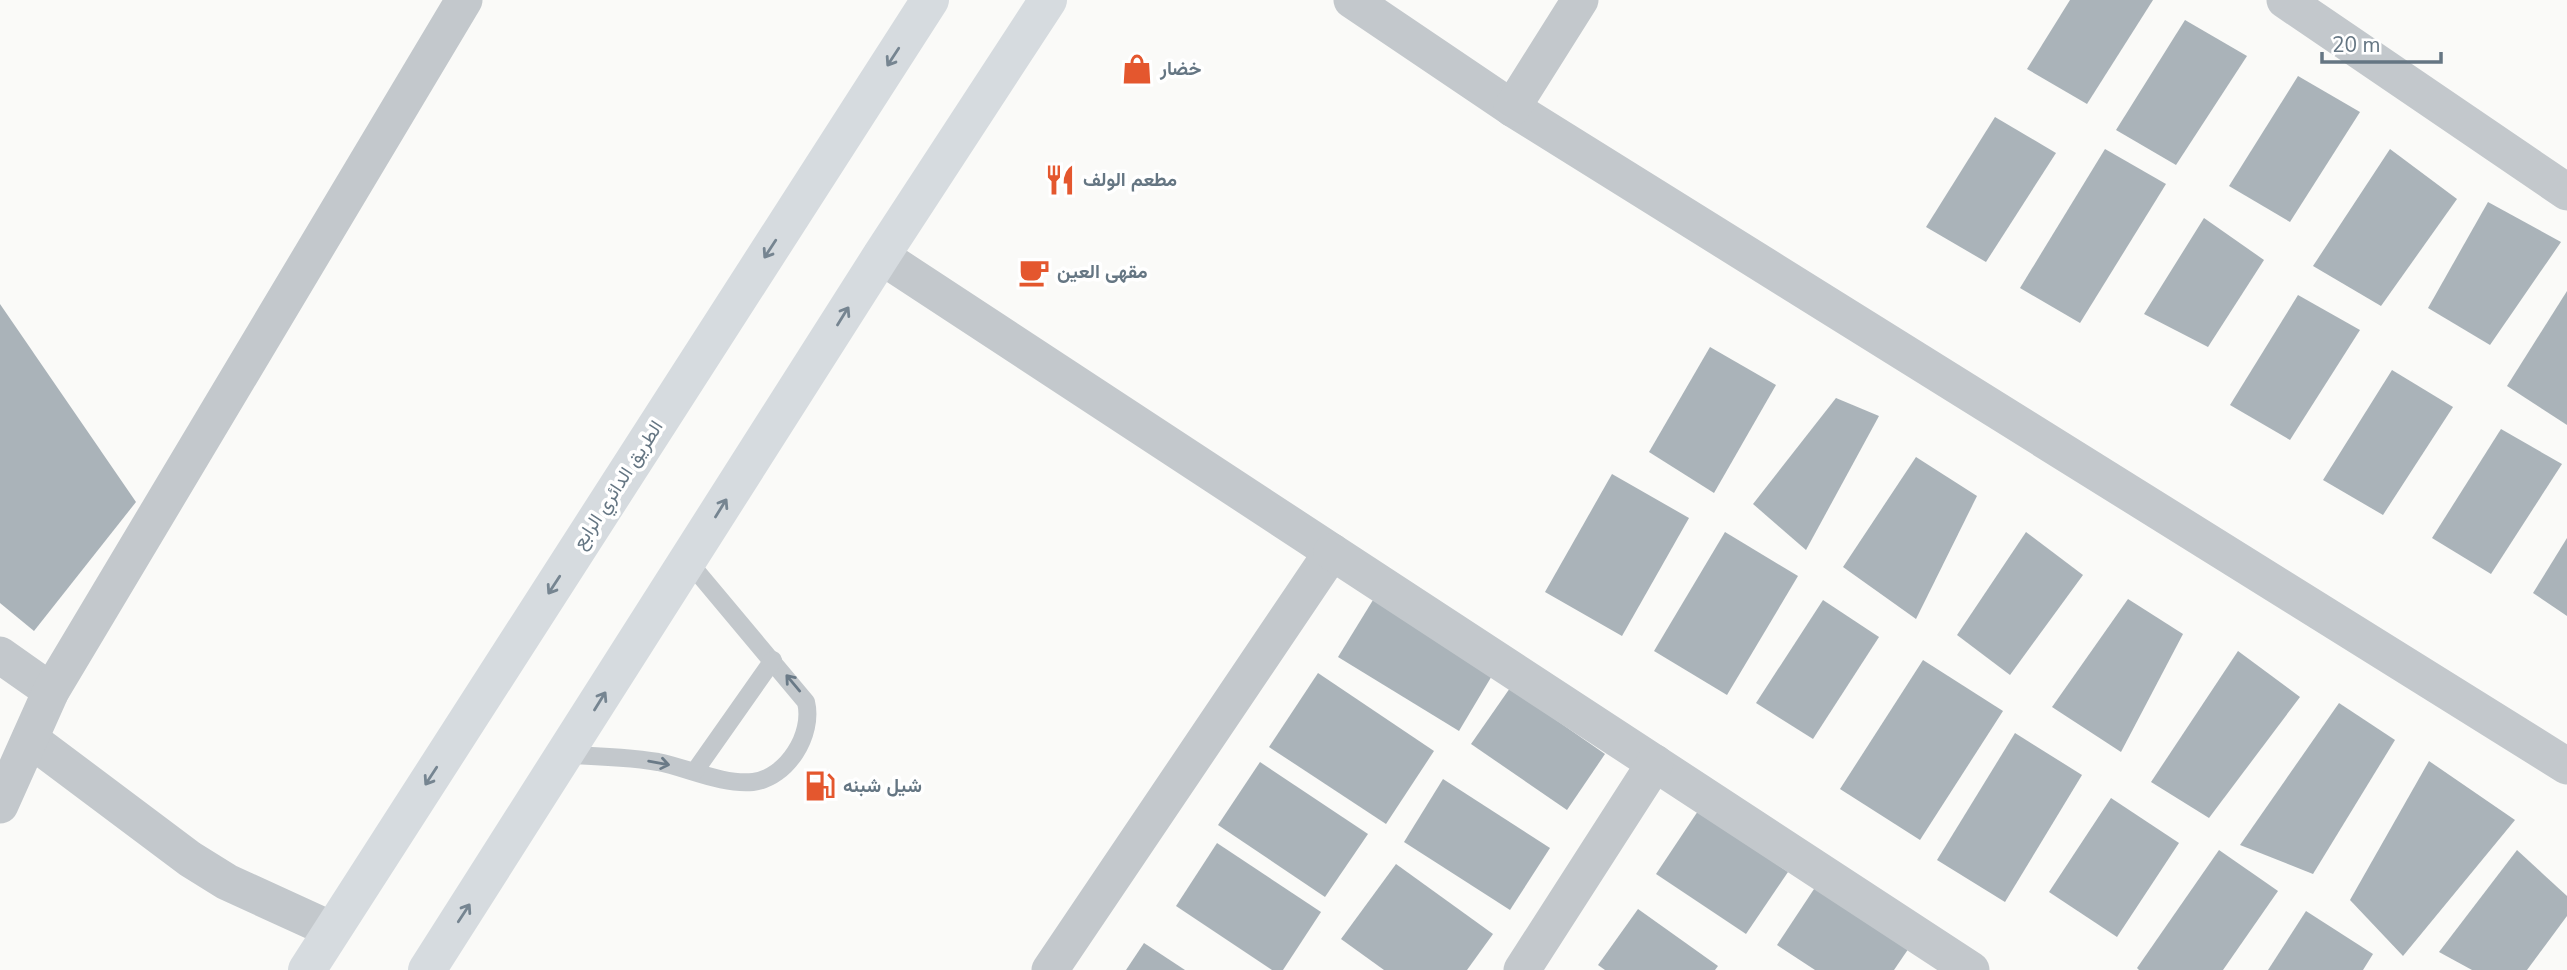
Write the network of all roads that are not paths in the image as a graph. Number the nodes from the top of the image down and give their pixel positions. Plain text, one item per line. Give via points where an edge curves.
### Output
1 (464, 0) edge
2 (930, 0) edge
3 (1352, 0) edge
4 (1580, 0) edge
5 (2285, 0) edge
6 (1040, 5) edge
7 (1511, 108) junction
8 (2567, 192) edge
9 (881, 256) junction
10 (1332, 552) junction
11 (688, 561) junction
12 (0, 655) edge
13 (773, 660) junction
14 (51, 691) junction
15 (30, 739) junction
16 (566, 755) junction
17 (1655, 763) junction
18 (2567, 766) edge
19 (695, 771) junction
20 (0, 805) edge
21 (332, 930) junction
22 (1969, 969) edge
23 (307, 970) edge
24 (427, 970) edge
25 (1050, 970) edge
26 (1522, 970) edge

1 - 14 street
2 -> 21 main road, الطريق الدائري الرابع
3 - 7 street
4 - 7 street
5 - 8 street
6 - 9 main road
7 - 18 street
9 - 10 street
11 -> 9 main road
10 - 17 street
10 - 25 street
11 - 13 lane
16 -> 11 main road
12 - 14 street
13 - 19 lane
19 -> 13 lane via 750,782 776,773 788,763 809,726 809,714 800,692
14 - 15 street
15 - 20 street
15 - 21 street via 190,859 227,882
16 -> 19 lane via 657,762
24 -> 16 main road
17 - 22 street
17 - 26 street
21 - 23 main road, الطريق الدائري الرابع

